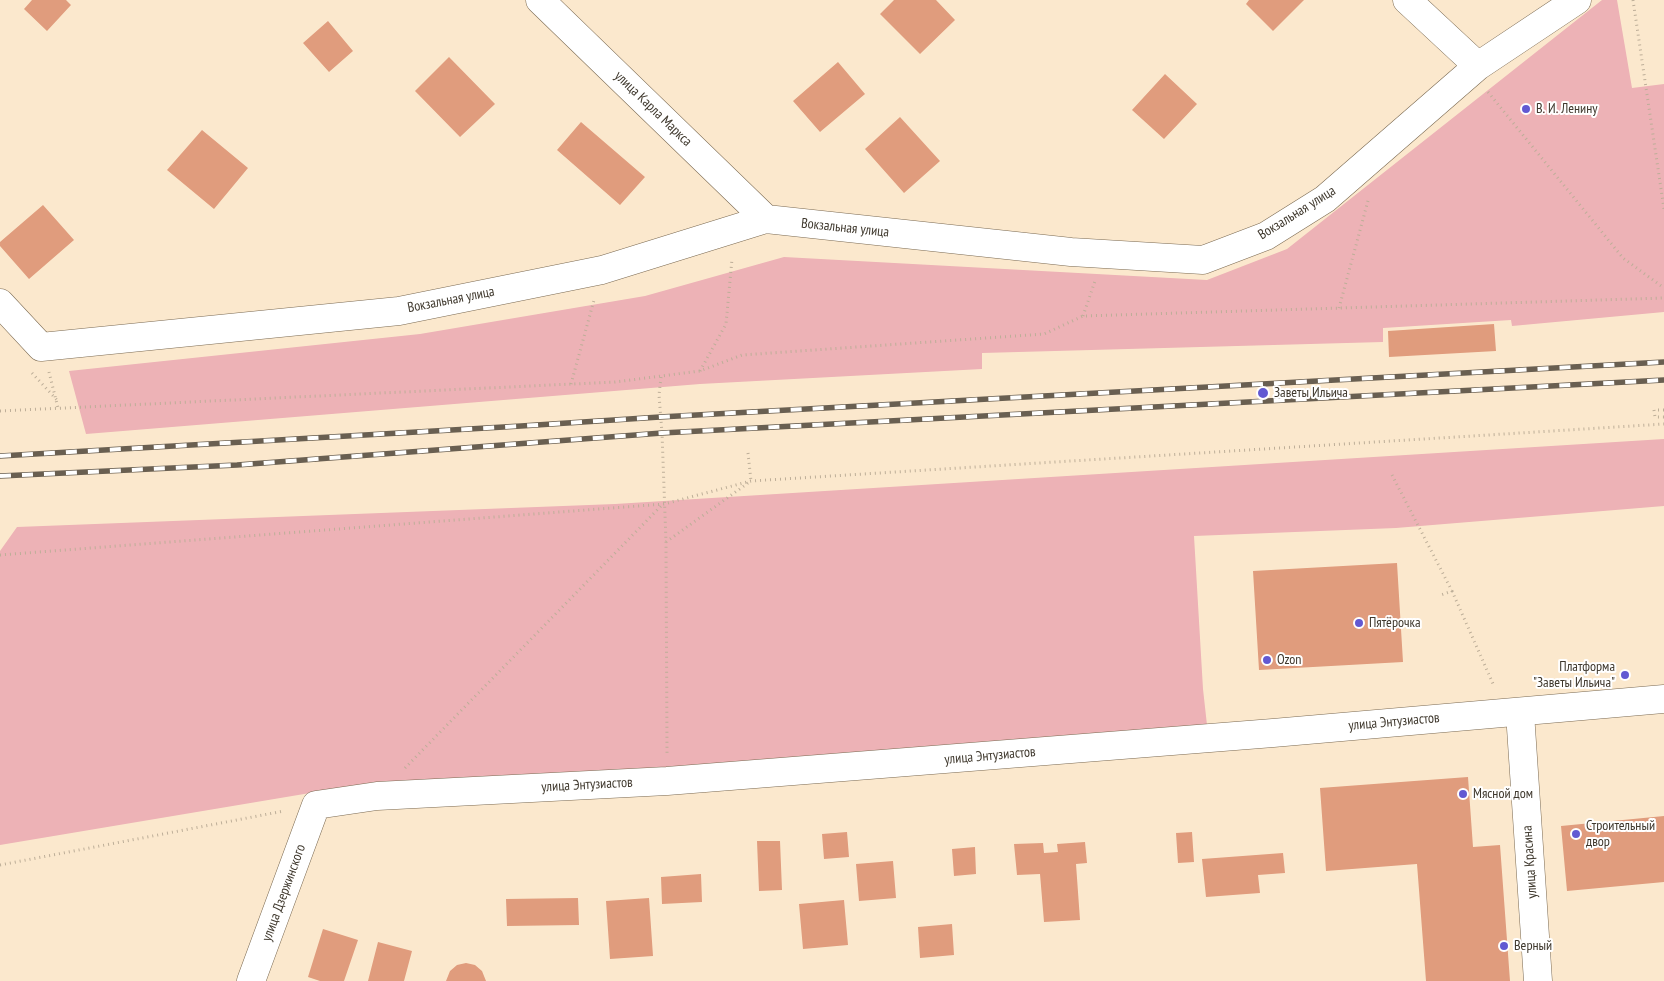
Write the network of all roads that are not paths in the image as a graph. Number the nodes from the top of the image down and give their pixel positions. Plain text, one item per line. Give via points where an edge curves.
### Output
1 (540, 0) edge
2 (1407, 0) edge
3 (1577, 0) edge
4 (1475, 69) junction
5 (766, 219) junction
6 (0, 303) edge
7 (1664, 699) edge
8 (1513, 713) junction
9 (316, 805) joint
10 (251, 981) edge
11 (1538, 981) edge

1 - 5 street, улица Карла Маркса
2 - 4 street
3 - 4 street, Вокзальная улица
4 - 5 street, Вокзальная улица via 1325,198 1266,236 1203,260 1061,251
5 - 6 street, Вокзальная улица via 602,270 399,311 41,347
7 - 8 street, улица Энтузиастов
8 - 9 street, улица Энтузиастов via 667,781 377,796
8 - 11 street, улица Красина
9 - 10 street, улица Дзержинского

